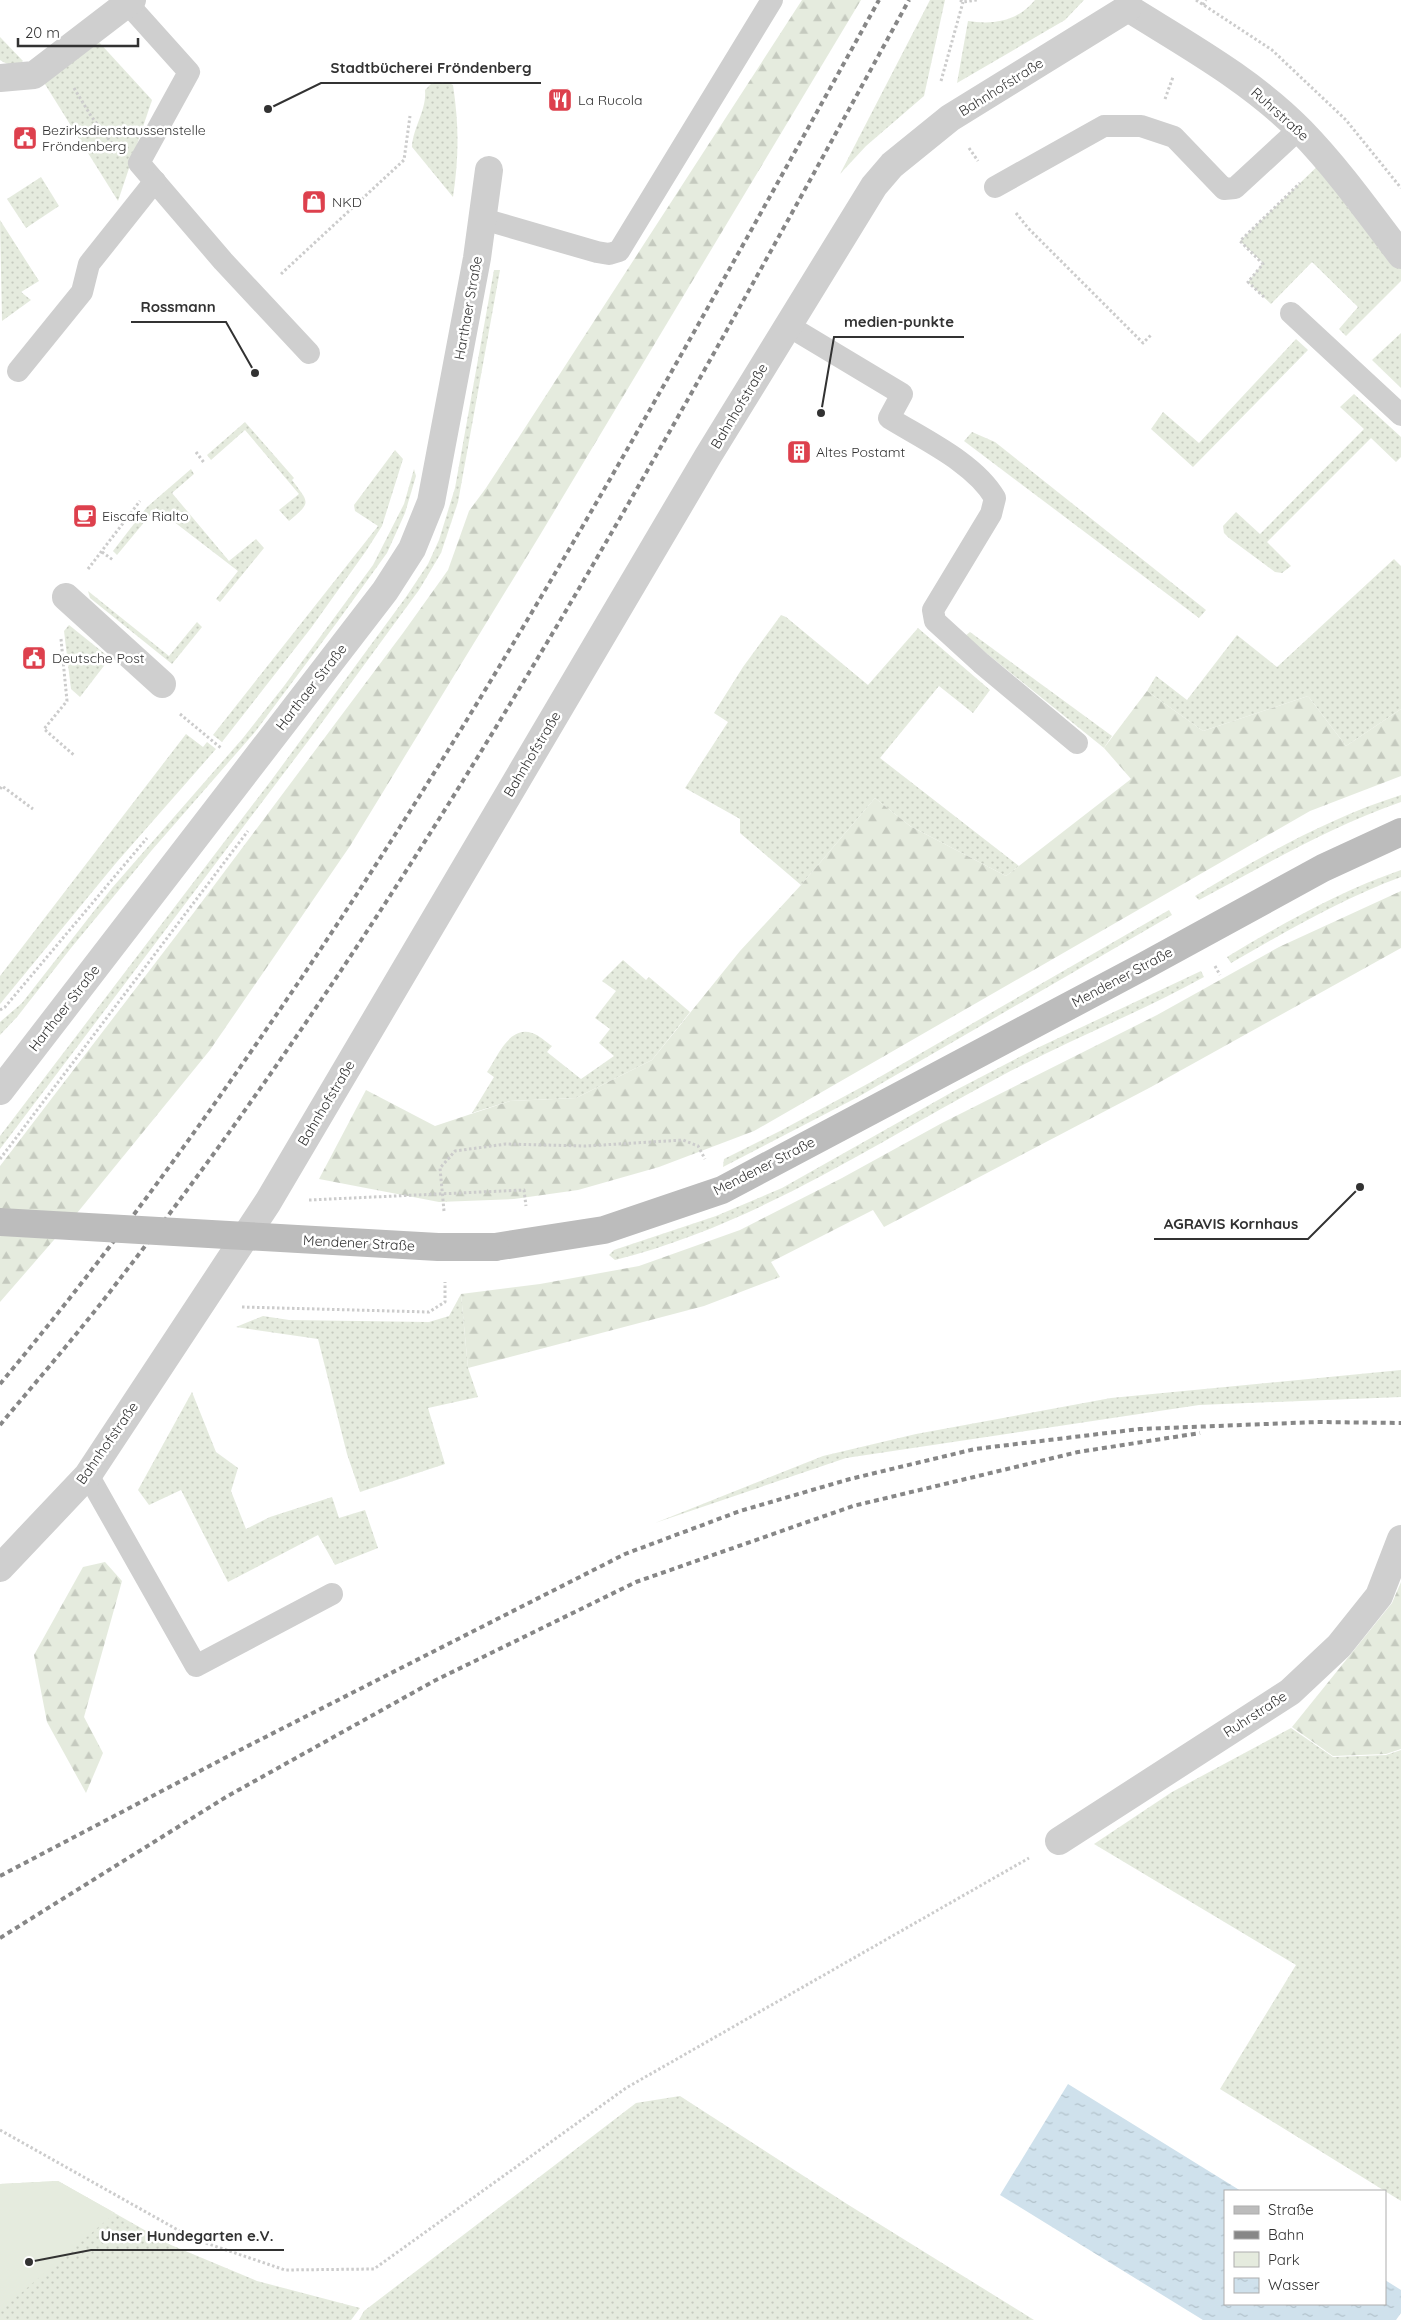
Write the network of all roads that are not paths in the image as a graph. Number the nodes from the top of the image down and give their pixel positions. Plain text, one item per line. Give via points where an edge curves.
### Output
1 (772, 0) edge
2 (129, 2) edge
3 (1128, 4) edge
4 (0, 78) edge
5 (1300, 129) junction
6 (489, 170) dead end
7 (155, 181) junction
8 (995, 187) road end
9 (483, 220) junction
10 (1401, 256) edge
11 (1291, 313) road end
12 (787, 326) junction
13 (309, 352) dead end
14 (18, 371) dead end
15 (1401, 415) edge
16 (66, 597) road end
17 (162, 684) dead end
18 (1077, 743) dead end
19 (1401, 832) edge
20 (0, 1091) edge
21 (0, 1222) edge
22 (88, 1475) junction
23 (1401, 1538) edge
24 (0, 1568) edge
25 (332, 1594) dead end
26 (1059, 1841) road end

1 - 9 lane via 619,251 609,254 597,252
2 - 4 street via 34,75
2 - 7 lane via 189,72 139,163
3 - 5 street, Ruhrstraße via 1240,78
3 - 12 street, Bahnhofstraße via 950,118 892,165 874,186
5 - 8 lane via 1235,188 1224,189 1174,138 1141,126 1104,126
5 - 10 street, Ruhrstraße
6 - 9 street, Harthaer Straße
7 - 13 lane
7 - 14 lane via 89,264 82,292
9 - 20 street, Harthaer Straße via 431,502 412,549 385,591
11 - 15 lane
12 - 18 lane via 902,394 889,418 960,462 987,483 996,498 991,514 933,610 935,621
12 - 22 street, Bahnhofstraße via 268,1202
16 - 17 street
19 - 21 main road, Mendener Straße, bridge via 1323,868 722,1190 604,1230 495,1247 438,1247
22 - 24 street, Bahnhofstraße
22 - 25 lane via 196,1666
23 - 26 street, Ruhrstraße via 1379,1596 1339,1646 1290,1692

